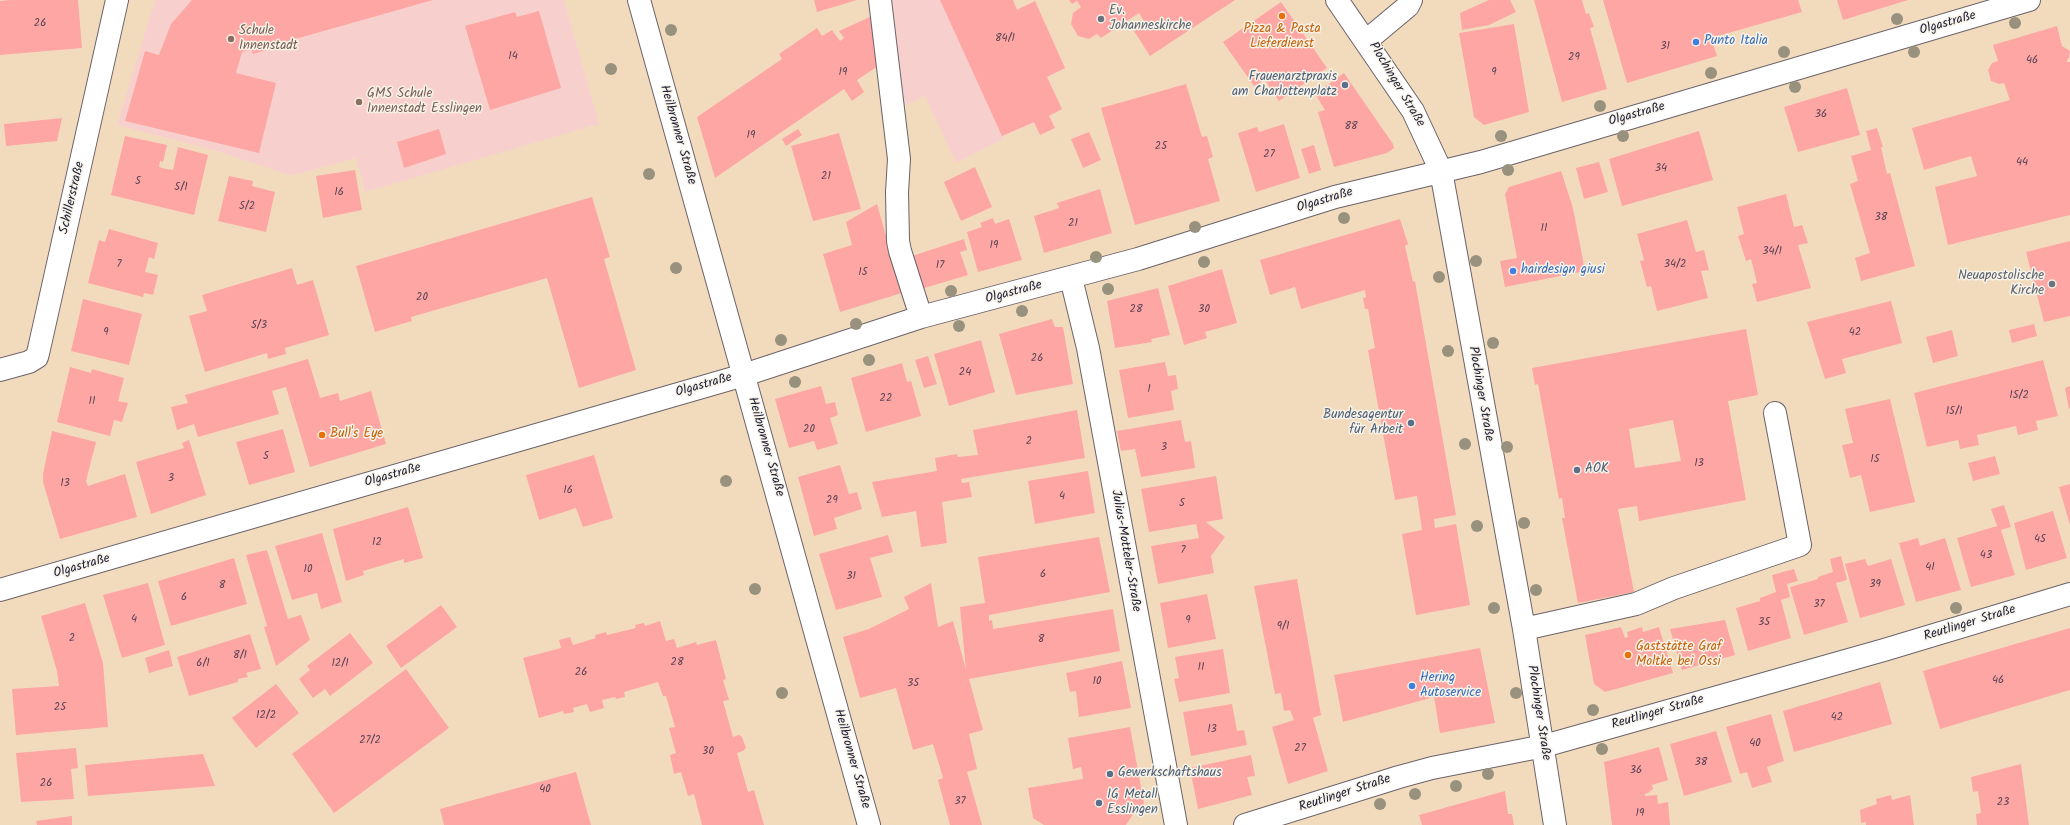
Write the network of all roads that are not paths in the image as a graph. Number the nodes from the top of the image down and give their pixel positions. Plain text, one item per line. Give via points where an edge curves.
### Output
1 (118, 0) edge
2 (639, 0) edge
3 (880, 0) edge
4 (1338, 0) edge
5 (1412, 0) edge
6 (2030, 0) edge
7 (1366, 40) junction
8 (1441, 171) junction
9 (1071, 278) junction
10 (921, 318) junction
11 (0, 370) edge
12 (744, 375) junction
13 (1775, 413) dead end
14 (0, 590) edge
15 (2070, 594) edge
16 (1524, 629) junction
17 (1544, 746) junction
18 (869, 825) edge
19 (1176, 825) edge
20 (1245, 825) edge
21 (1555, 825) edge

1 - 11 street, Schillerstraße via 39,349 36,357 29,362
2 - 12 street, Heilbronner Straße
3 - 10 street via 899,160 898,241
4 - 7 street
5 - 7 street, Plochinger Straße
6 - 8 street, Olgastraße via 1481,162
7 - 8 street, Plochinger Straße via 1413,112
8 - 9 street, Olgastraße via 1335,197
8 - 16 street, Plochinger Straße
9 - 10 street, Olgastraße
9 - 19 street, Julius-Motteler-Straße via 1088,348
10 - 12 street, Olgastraße
12 - 14 street, Olgastraße
12 - 18 street, Heilbronner Straße
13 - 16 street via 1800,546 1674,588 1636,604
15 - 17 street, Reutlinger Straße via 1884,650
16 - 17 street, Plochinger Straße
17 - 20 street, Reutlinger Straße via 1425,770
17 - 21 street, Plochinger Straße

